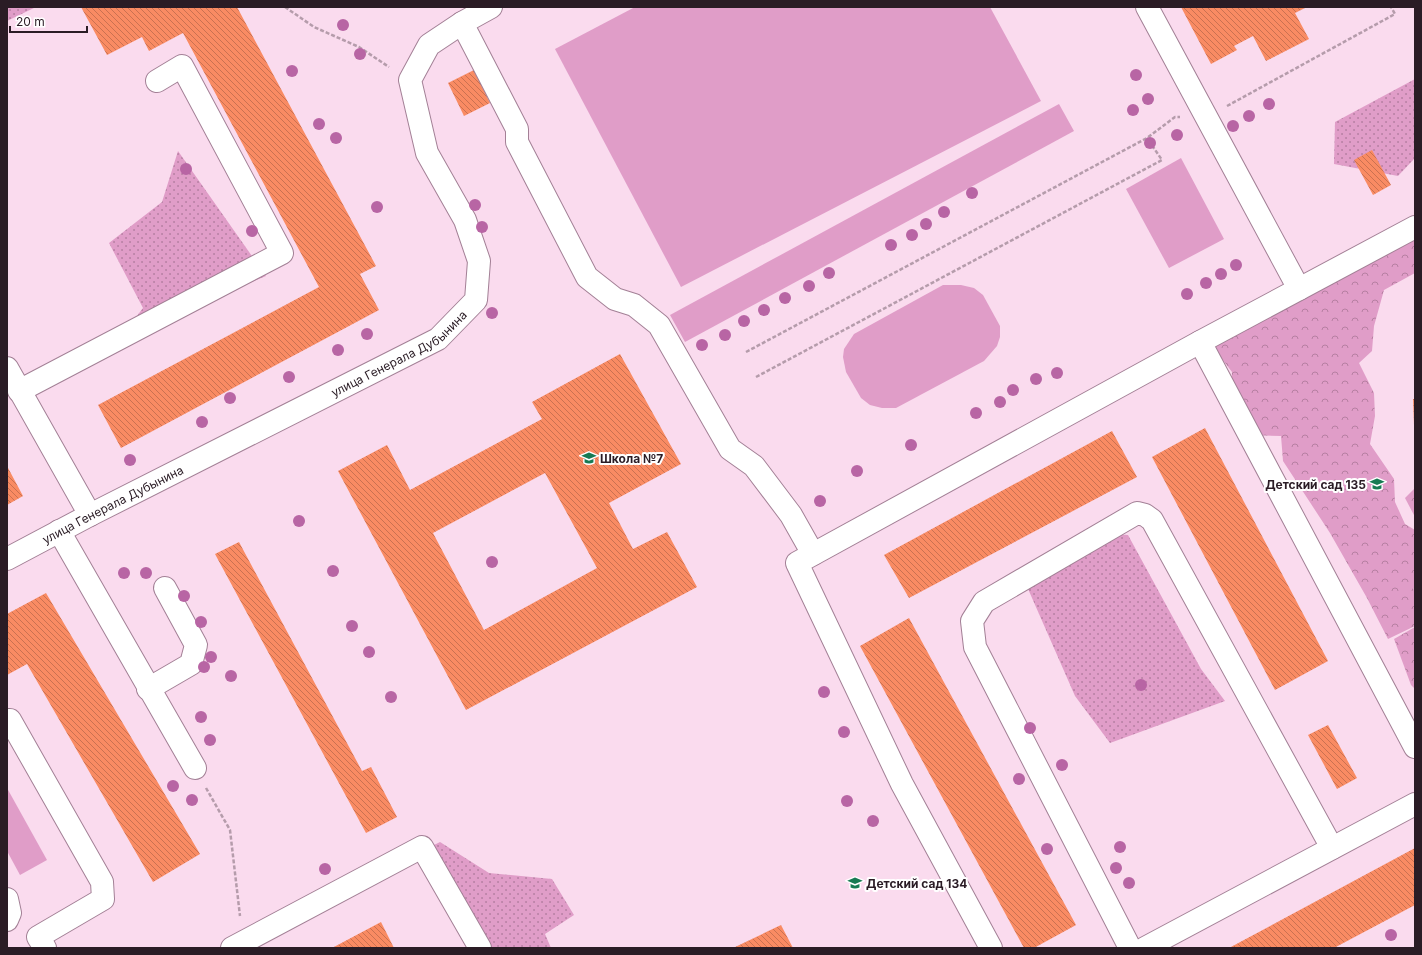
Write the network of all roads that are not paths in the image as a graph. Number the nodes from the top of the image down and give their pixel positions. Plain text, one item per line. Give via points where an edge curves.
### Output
1 (491, 7) edge
2 (1147, 7) edge
3 (462, 23) junction
4 (157, 81) dead end
5 (1415, 227) edge
6 (1299, 289) junction
7 (1200, 342) junction
8 (7, 368) edge
9 (19, 391) junction
10 (90, 515) junction
11 (59, 531) junction
12 (813, 554) junction
13 (7, 559) edge
14 (165, 588) dead end
15 (148, 689) junction
16 (7, 720) edge
17 (1415, 747) edge
18 (195, 768) road end
19 (1415, 804) edge
20 (1332, 848) junction
21 (7, 899) edge
22 (7, 920) edge
23 (237, 945) edge
24 (45, 948) edge
25 (480, 948) edge
26 (991, 948) edge
27 (1130, 948) edge
28 (1145, 948) edge

1 - 3 street
2 - 6 street
3 - 10 street, улица Генерала Дубынина via 429,45 410,80 428,153 465,220 479,261 476,300 438,339
3 - 12 street via 517,129 517,142 586,277 615,299 634,305 658,325 730,449 754,466 791,515
4 - 9 street via 182,66 282,253
5 - 6 street
6 - 7 street
7 - 12 street
7 - 17 street
8 - 9 street
9 - 10 street
10 - 11 street, улица Генерала Дубынина
11 - 13 street, улица Генерала Дубынина
11 - 15 street
12 - 26 street via 798,563 902,784
14 - 15 street via 196,645 191,664
15 - 18 street
16 - 24 street via 10,720 102,882 103,899 38,937
19 - 20 street
20 - 27 street via 1152,520 1137,513 984,602 972,621 975,647
20 - 28 street
21 - 22 street via 10,913
23 - 25 street via 422,847

